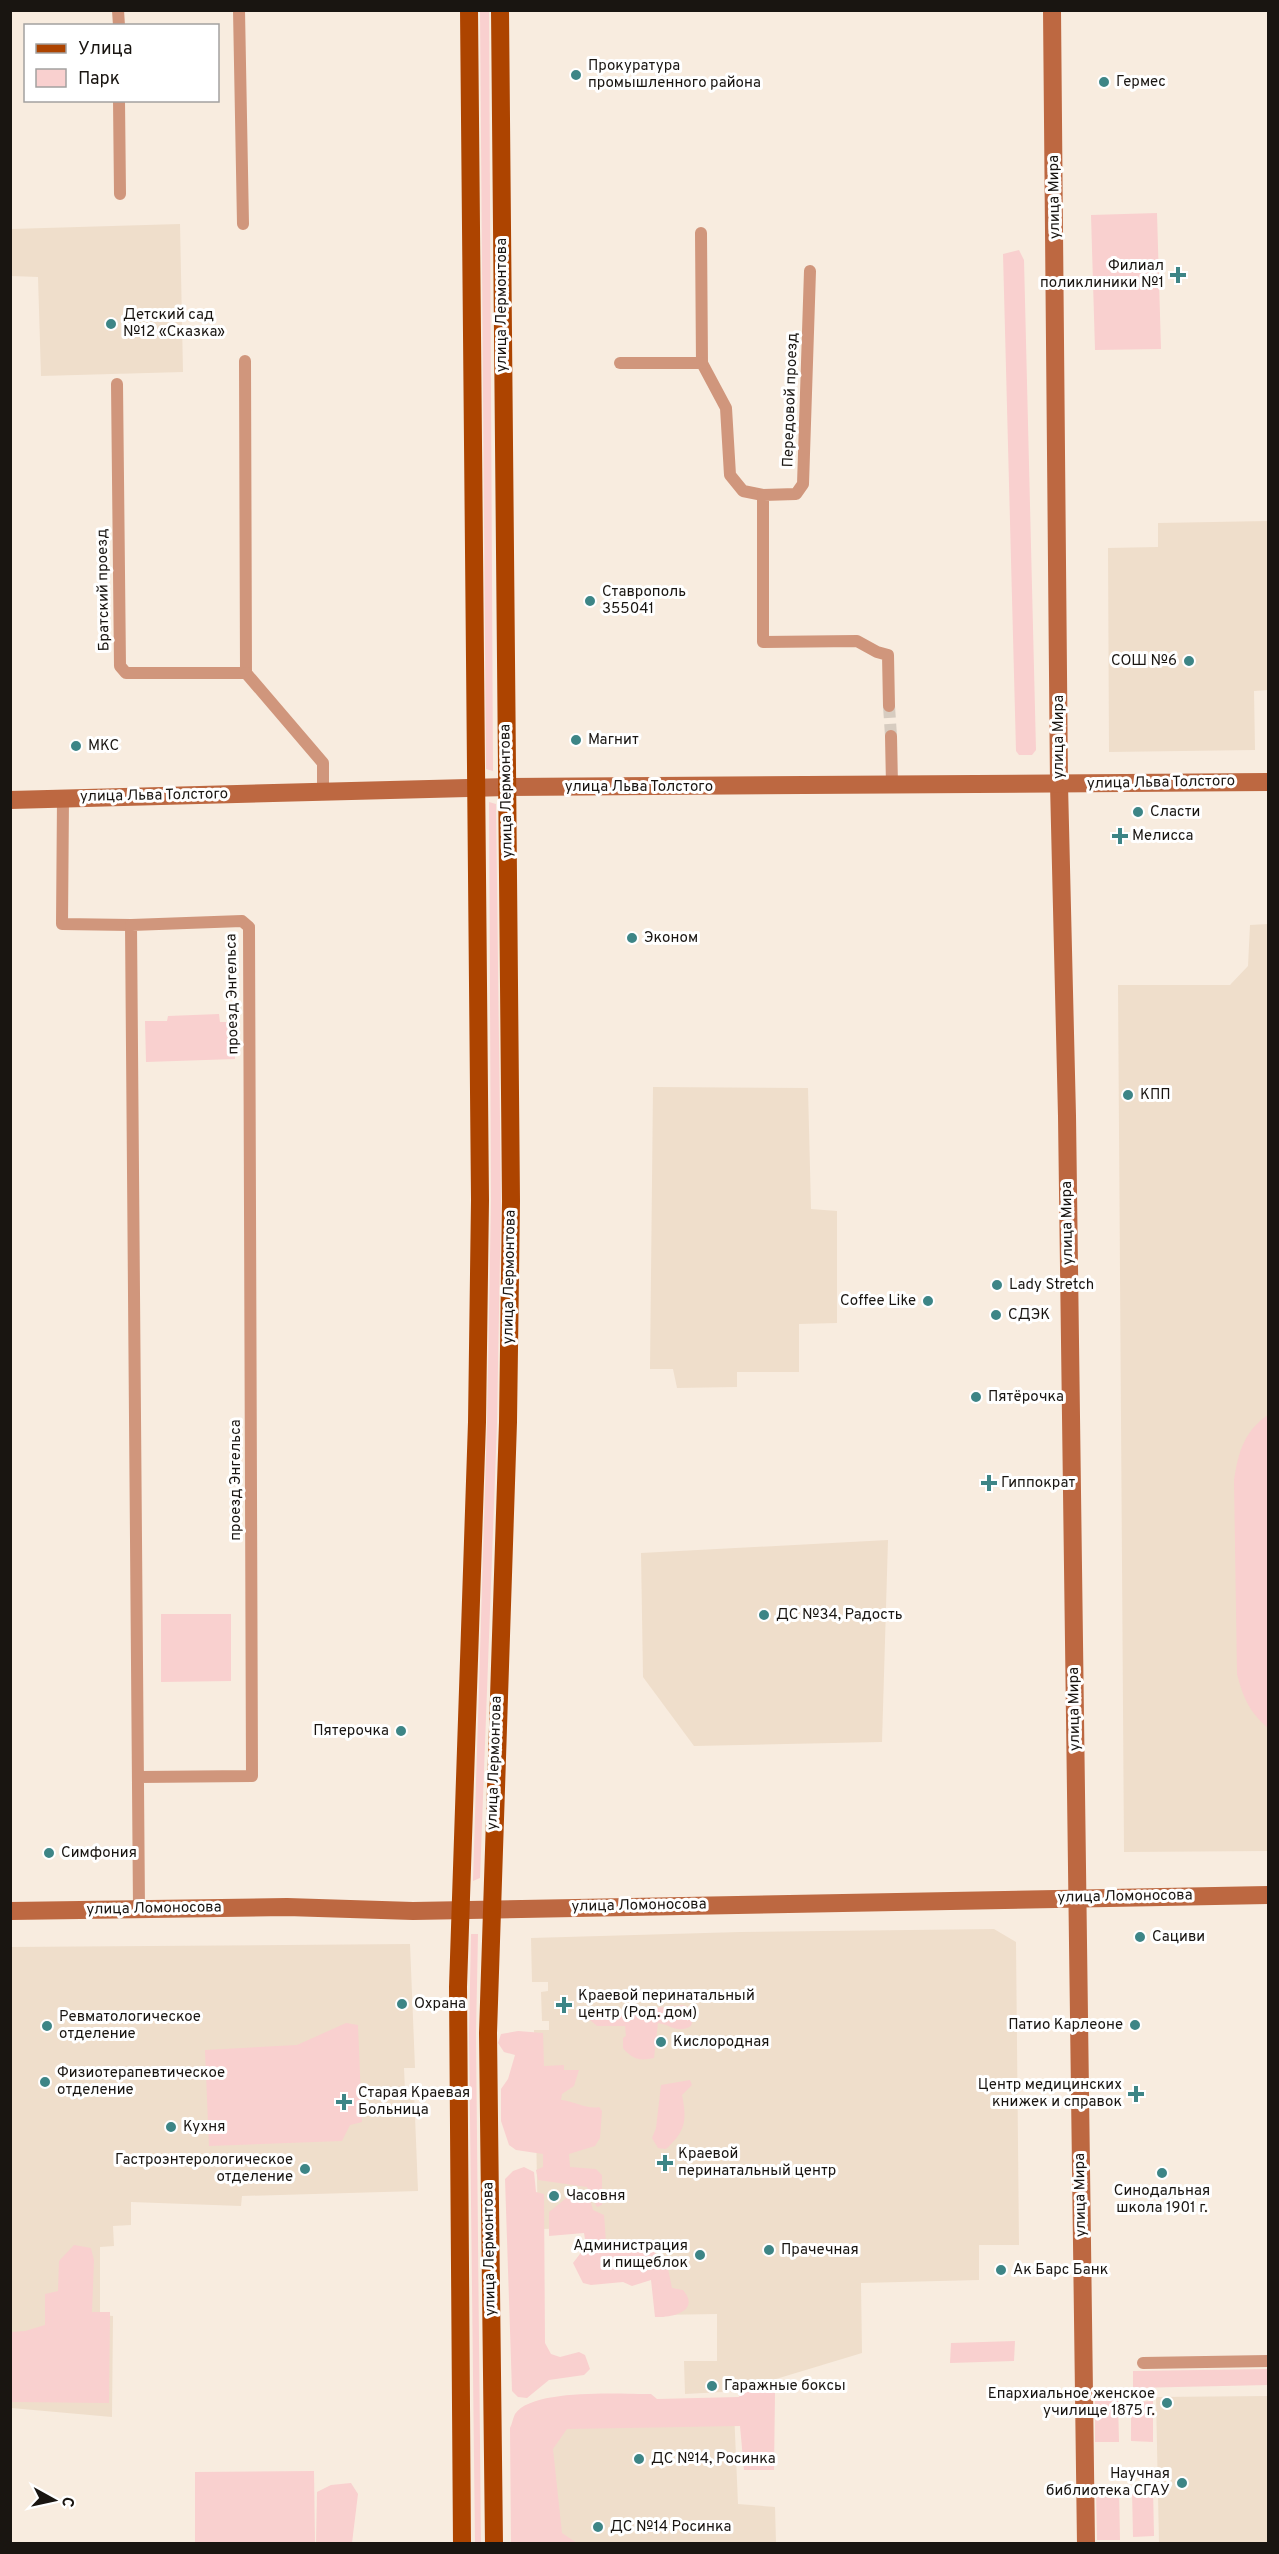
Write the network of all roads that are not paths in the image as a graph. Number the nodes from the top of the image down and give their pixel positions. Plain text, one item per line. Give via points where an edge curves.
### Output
1 (239, 10) edge
2 (469, 10) edge
3 (500, 10) edge
4 (1052, 10) edge
5 (119, 102) edge
6 (120, 194) dead end
7 (243, 225) dead end
8 (701, 233) dead end
9 (810, 271) dead end
10 (245, 361) dead end
11 (620, 363) dead end
12 (702, 363) junction
13 (117, 384) dead end
14 (763, 495) junction
15 (246, 673) junction
16 (889, 706) tunnel mouth
17 (891, 736) tunnel mouth
18 (1269, 782) edge
19 (1059, 784) junction
20 (892, 785) junction
21 (507, 787) junction
22 (476, 788) junction
23 (323, 793) junction
24 (63, 798) junction
25 (10, 800) edge
26 (131, 925) junction
27 (139, 1777) junction
28 (1269, 1895) edge
29 (1077, 1897) junction
30 (139, 1909) junction
31 (460, 1909) junction
32 (490, 1909) junction
33 (10, 1911) edge
34 (1269, 2361) edge
35 (1143, 2363) dead end
36 (462, 2544) edge
37 (494, 2544) edge
38 (1086, 2544) edge

1 - 7 street
2 - 22 main road, улица Лермонтова
3 - 21 main road, улица Лермонтова
4 - 19 street, улица Мира
5 - 6 street
8 - 12 street, Передовой проезд
9 - 14 street, Передовой проезд via 803,484 796,494
10 - 15 street
11 - 12 street
12 - 14 street, Передовой проезд via 726,408 730,475 743,491
13 - 15 street, Братский проезд via 120,666 126,673
14 - 16 street via 763,642 857,641 888,655
15 - 23 street via 323,763
17 - 20 street
18 - 19 street, улица Льва Толстого
19 - 20 street, улица Льва Толстого
19 - 29 street, улица Мира
20 - 21 street, улица Льва Толстого
21 - 22 street, улица Льва Толстого
21 - 32 main road, улица Лермонтова via 511,1236
22 - 23 street, улица Льва Толстого
22 - 31 main road, улица Лермонтова via 480,1188 477,1422
23 - 24 street, улица Льва Толстого
24 - 25 street, улица Льва Толстого
24 - 26 street via 62,924
26 - 27 street
26 - 27 street, проезд Энгельса via 242,921 249,927 252,1776
27 - 30 street
28 - 29 street, улица Ломоносова
29 - 32 street, улица Ломоносова
29 - 38 street, улица Мира
30 - 31 street, улица Ломоносова
30 - 33 street, улица Ломоносова
31 - 32 street, улица Ломоносова
31 - 36 main road, улица Лермонтова via 457,2033
32 - 37 main road, улица Лермонтова
34 - 35 street

